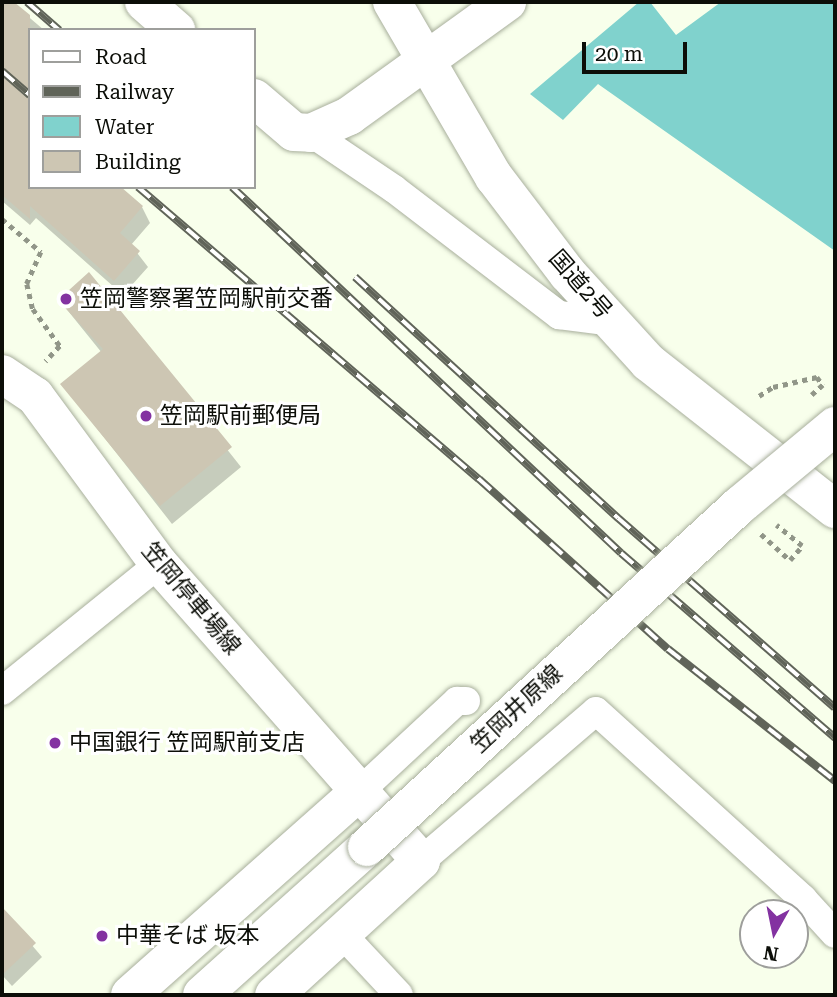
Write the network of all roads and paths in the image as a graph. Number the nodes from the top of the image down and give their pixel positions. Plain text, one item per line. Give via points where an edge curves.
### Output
1 (144, 2) edge
2 (392, 2) edge
3 (507, 2) edge
4 (174, 28) edge
5 (425, 63) junction
6 (256, 100) edge
7 (312, 133) junction
8 (2, 219) edge
9 (612, 322) junction
10 (25, 380) edge
11 (823, 385) dead end
12 (759, 396) dead end
13 (835, 426) edge
14 (835, 509) edge
15 (776, 525) dead end
16 (755, 528) dead end
17 (159, 564) junction
18 (5, 683) edge
19 (466, 701) dead end
20 (359, 792) junction
21 (421, 861) junction
22 (342, 934) junction
23 (835, 934) edge
24 (130, 995) edge
25 (202, 995) edge
26 (274, 995) edge
27 (399, 995) edge

1 - 4 main road
2 - 5 main road, 国道2号
3 - 5 main road
5 - 7 main road via 349,116
5 - 9 main road, 国道2号 via 494,177 568,274
6 - 7 main road via 294,132
7 - 9 street via 394,189 559,315
8 - 10 path via 41,252 27,284 33,309 60,346
9 - 14 main road, 国道2号 via 648,362
10 - 17 main road, 笠岡停車場線
11 - 12 path via 817,377 773,387
13 - 25 main road, 笠岡井原線, bridge via 740,505
15 - 16 path via 802,547 790,560
17 - 18 street
17 - 20 main road, 笠岡停車場線
19 - 20 street via 457,701
20 - 21 main road, 笠岡停車場線
20 - 24 main road
21 - 22 main road
21 - 23 street via 596,712 803,899
22 - 26 main road
22 - 27 street

